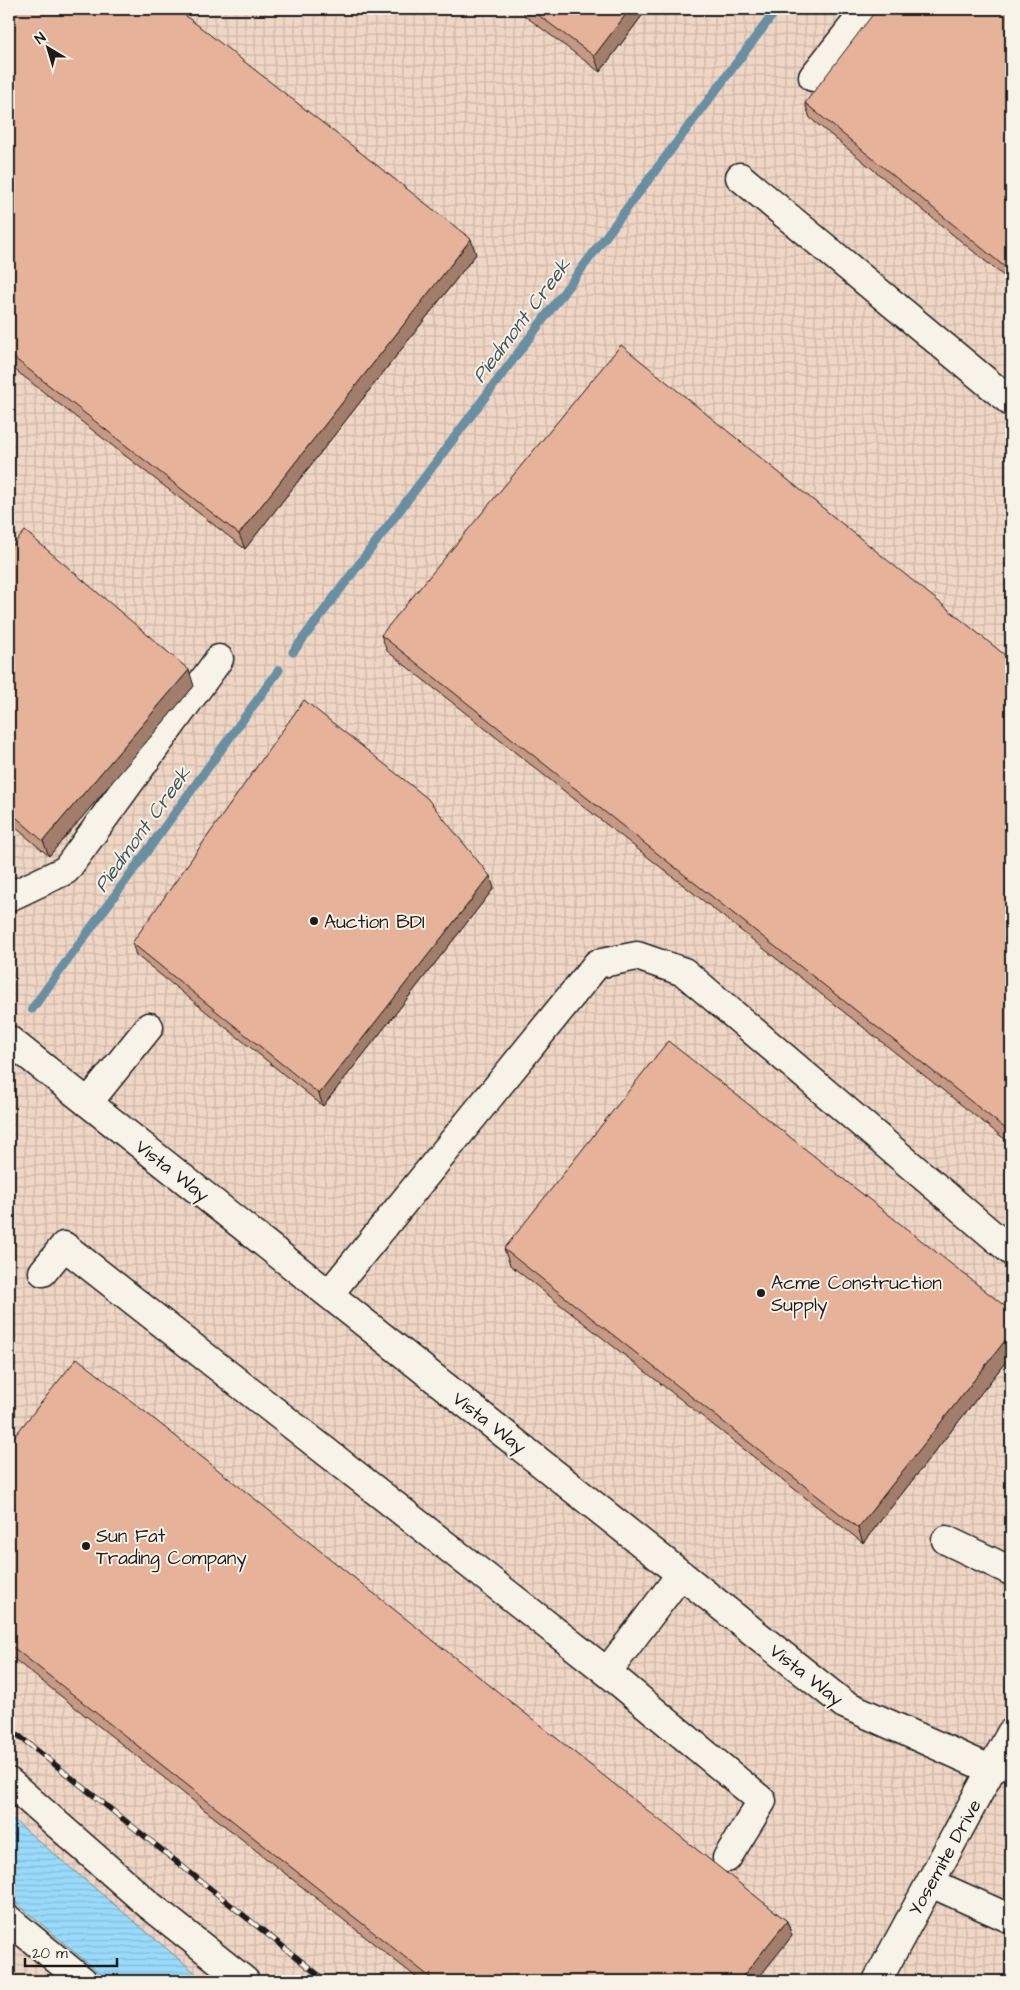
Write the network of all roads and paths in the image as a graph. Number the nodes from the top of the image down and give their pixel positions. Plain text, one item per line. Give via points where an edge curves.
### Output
1 (867, 9) edge
2 (813, 77) dead end
3 (740, 177) dead end
4 (1011, 402) edge
5 (219, 658) dead end
6 (9, 898) edge
7 (149, 1027) dead end
8 (9, 1040) edge
9 (88, 1103) junction
10 (1011, 1251) edge
11 (43, 1272) dead end
12 (329, 1294) junction
13 (946, 1540) dead end
14 (1011, 1571) edge
15 (681, 1574) junction
16 (607, 1672) junction
17 (1011, 1733) edge
18 (992, 1770) junction
19 (9, 1782) edge
20 (727, 1858) dead end
21 (930, 1883) junction
22 (1011, 1919) edge
23 (9, 1920) edge
24 (83, 1981) edge
25 (245, 1981) edge
26 (877, 1981) edge

1 - 2 street
3 - 4 street
5 - 6 street via 66,870
7 - 9 street
8 - 9 street, Vista Way
9 - 12 street, Vista Way
10 - 12 street via 684,972 637,956 597,964
11 - 16 street via 64,1246
12 - 15 street, Vista Way
13 - 14 street
15 - 16 street
15 - 18 street, Vista Way via 844,1704
16 - 20 street via 762,1801
17 - 18 street, Yosemite Drive
18 - 21 street, Yosemite Drive
19 - 25 street via 148,1904
21 - 22 street
21 - 26 street, Yosemite Drive
23 - 24 street

